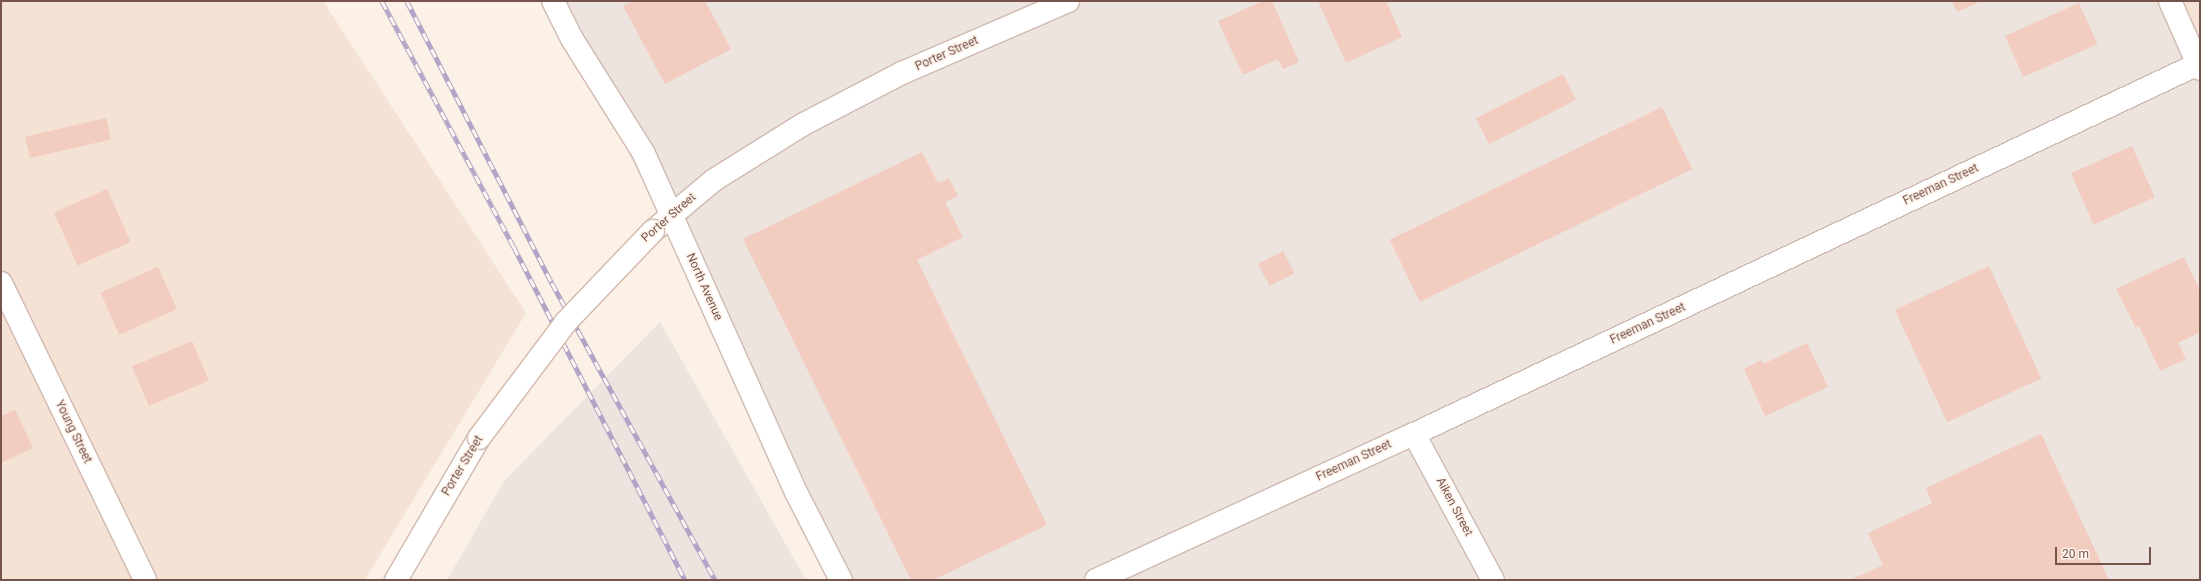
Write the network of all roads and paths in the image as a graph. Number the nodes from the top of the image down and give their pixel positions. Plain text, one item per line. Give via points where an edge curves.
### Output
1 (553, 1) edge
2 (1068, 1) edge
3 (2170, 1) edge
4 (2199, 67) edge
5 (671, 215) junction
6 (1, 283) edge
7 (1414, 434) junction
8 (145, 580) edge
9 (396, 580) edge
10 (841, 580) edge
11 (1096, 580) edge
12 (1493, 580) edge

1 - 5 street, North Avenue via 572,39 644,154
2 - 5 street, Porter Street via 902,74 809,121 714,180
3 - 4 street
4 - 7 street, Freeman Street
5 - 9 street, Porter Street, bridge via 566,322 479,438
5 - 10 street, North Avenue via 797,494
6 - 8 street, Young Street
7 - 11 street, Freeman Street
7 - 12 street, Aiken Street

